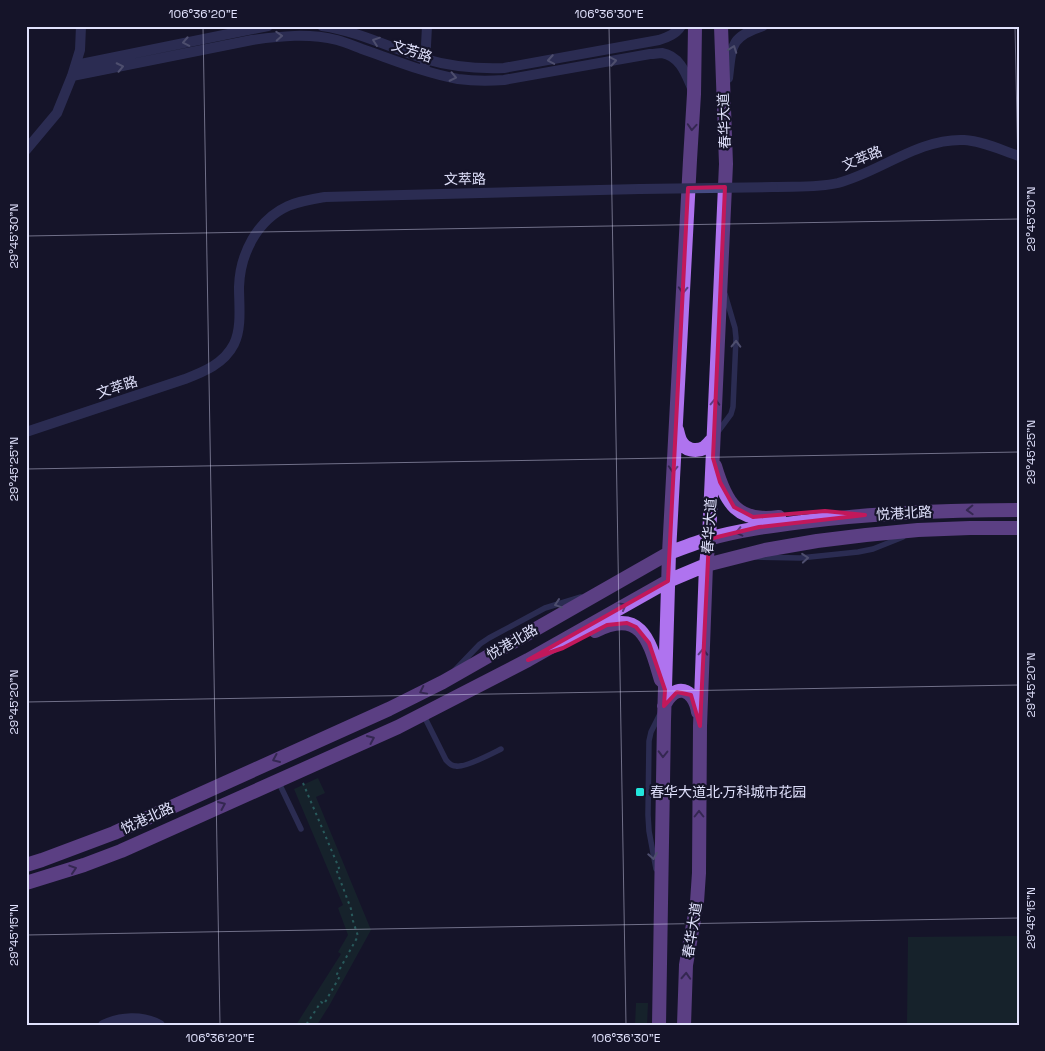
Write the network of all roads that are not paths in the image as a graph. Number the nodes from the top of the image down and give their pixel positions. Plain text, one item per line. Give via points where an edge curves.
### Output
1 (82, 26) edge
2 (268, 26) edge
3 (322, 26) edge
4 (427, 26) edge
5 (681, 26) edge
6 (696, 26) edge
7 (720, 26) edge
8 (763, 26) edge
9 (426, 59) junction
10 (76, 65) junction
11 (425, 70) junction
12 (72, 76) junction
13 (694, 94) junction
14 (724, 114) junction
15 (26, 150) edge
16 (1019, 156) edge
17 (676, 424) junction
18 (26, 432) edge
19 (713, 439) junction
20 (713, 458) junction
21 (1019, 510) edge
22 (865, 515) junction
23 (1019, 528) edge
24 (709, 539) junction
25 (669, 553) junction
26 (706, 565) junction
27 (668, 581) junction
28 (528, 660) junction
29 (665, 690) junction
30 (664, 706) junction
31 (424, 714) junction
32 (700, 726) junction
33 (501, 749) dead end
34 (278, 780) junction
35 (300, 829) dead end
36 (26, 865) edge
37 (26, 883) edge
38 (103, 1025) edge
39 (160, 1025) edge
40 (659, 1025) edge
41 (684, 1025) edge

1 - 10 street
2 -> 10 street
9 -> 3 street, 文芳路 via 340,29
4 - 9 street
5 -> 9 street, 文芳路 via 659,40 504,68 460,67
6 - 13 main road, 春华大道
7 - 14 main road, 春华大道
14 -> 8 street via 735,42 740,36
9 - 11 street
10 - 12 street
12 -> 11 street, 文芳路 via 274,36 315,36 337,40
11 -> 13 street, 文芳路 via 458,79 504,80 662,53 679,63
12 - 15 street via 57,113
13 -> 17 main road, 春华大道
19 -> 14 main road, 春华大道 via 726,164
16 - 18 street, 文萃路, bridge via 981,142 963,140 929,145 857,176 814,186 640,188 306,200 273,215 250,243 239,276 238,328 233,344 222,359 206,371 185,379
17 - 19 main road via 680,441 689,449 703,448
17 -> 25 main road, 春华大道
19 - 20 main road, 春华大道
20 - 22 main road via 726,494 743,514 768,518 825,511
20 - 24 main road, 春华大道
21 -> 22 main road, 悦港北路
22 -> 24 main road, 悦港北路 via 760,527
26 -> 23 main road, 悦港北路 via 817,541 918,530
24 - 25 main road, 悦港北路
24 - 26 main road, 春华大道
25 - 27 main road, 春华大道
25 -> 36 main road, 悦港北路 via 443,682 114,832
26 - 27 main road, 悦港北路
32 -> 26 main road, 春华大道
28 -> 27 main road, 悦港北路
27 - 29 main road, 春华大道
28 - 29 main road via 563,648 607,625 627,623 636,627 649,643
28 - 31 main road, 悦港北路
29 - 30 main road, 春华大道
30 - 32 main road via 671,694 684,691 691,694
30 -> 40 main road, 春华大道
31 - 33 lane via 449,764 465,765
34 -> 31 main road, 悦港北路
41 -> 32 main road, 春华大道 via 686,965 699,873
34 - 35 lane
37 -> 34 main road, 悦港北路 via 121,851
38 - 39 street via 125,1018 142,1018

